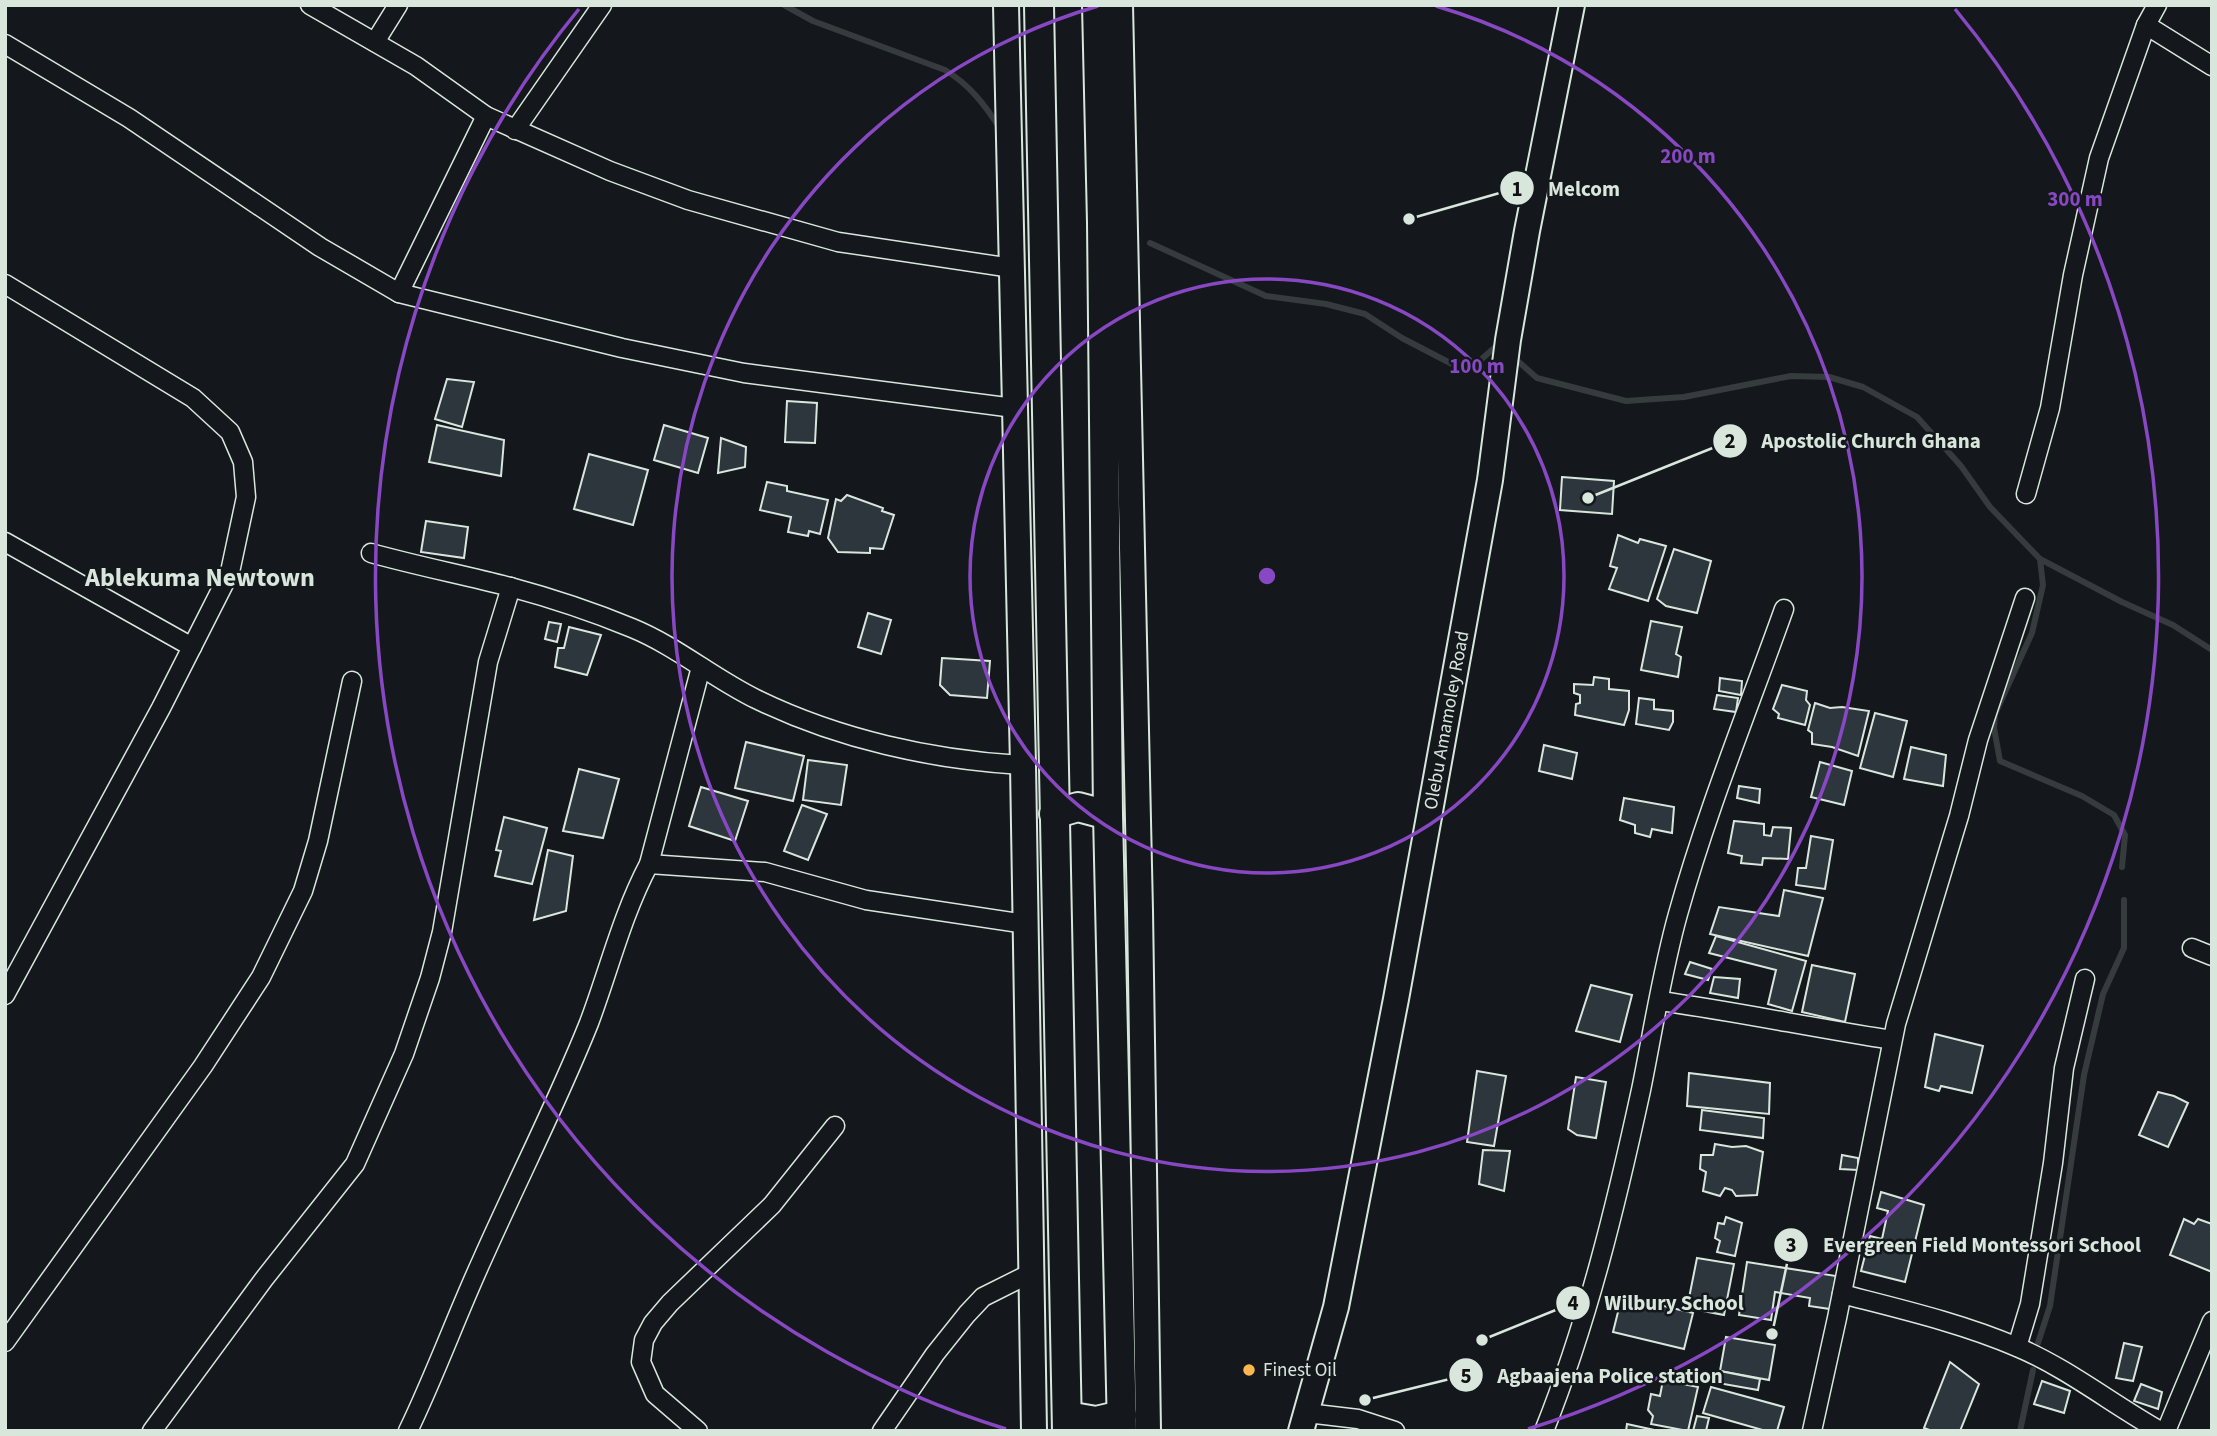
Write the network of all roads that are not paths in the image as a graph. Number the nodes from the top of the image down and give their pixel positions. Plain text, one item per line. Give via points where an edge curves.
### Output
1 (310, 5) edge
2 (398, 5) edge
3 (602, 5) edge
4 (1006, 5) edge
5 (1039, 5) edge
6 (1097, 5) edge
7 (1120, 5) edge
8 (2157, 5) edge
9 (1567, 8) edge
10 (2146, 25) junction
11 (375, 42) junction
12 (5, 44) edge
13 (2212, 66) edge
14 (486, 116) junction
15 (515, 130) junction
16 (1012, 268) junction
17 (5, 284) edge
18 (399, 293) junction
19 (1014, 408) junction
20 (2026, 494) dead end
21 (5, 542) edge
22 (371, 553) dead end
23 (511, 587) junction
24 (2025, 598) dead end
25 (1784, 609) dead end
26 (192, 647) junction
27 (701, 667) junction
28 (352, 681) dead end
29 (1023, 765) junction
30 (1054, 814) junction
31 (1108, 815) junction
32 (649, 864) junction
33 (1026, 924) junction
34 (2192, 948) dead end
35 (2212, 956) edge
36 (2085, 979) dead end
37 (5, 995) edge
38 (1660, 1001) junction
39 (1892, 1040) junction
40 (835, 1126) dead end
41 (1031, 1273) junction
42 (1842, 1294) junction
43 (2212, 1321) edge
44 (5, 1342) edge
45 (2017, 1347) junction
46 (1304, 1422) edge
47 (1067, 1423) edge
48 (1122, 1423) edge
49 (152, 1431) edge
50 (408, 1431) edge
51 (698, 1431) edge
52 (882, 1431) edge
53 (1034, 1431) edge
54 (1148, 1431) edge
55 (1395, 1431) edge
56 (1545, 1431) edge
57 (1812, 1431) edge
58 (2160, 1431) edge
59 (2166, 1431) edge

1 - 11 street
2 - 11 street
3 - 15 street
4 - 16 street
5 - 30 main road
6 - 31 main road
7 - 54 street
8 - 10 street
9 - 46 street, Olebu Amamoley Road via 1508,340 1490,480 1396,999 1336,1307
10 - 13 street
10 - 20 street via 2099,159 2050,408
11 - 14 street
12 - 18 street via 129,118 343,262
14 - 15 street
14 - 18 street
15 - 16 street via 688,200 838,242
16 - 19 street
17 - 26 street via 194,398 230,432 243,462 246,498 230,572
18 - 19 street via 744,373
19 - 29 street
21 - 26 street
22 - 23 street
23 - 27 street via 632,628
23 - 49 street via 485,673 442,932 404,1055 355,1164
24 - 39 street via 1978,740
25 - 38 street via 1677,915
26 - 37 street
27 - 29 street via 756,699 891,746 975,762
27 - 32 street
28 - 44 street via 303,891 261,976 203,1066
29 - 33 street
30 - 31 main road via 1078,807
30 - 47 main road
31 - 48 main road
32 - 33 street via 765,872 866,900
32 - 50 street via 621,927 588,1025
33 - 41 street
34 - 35 street
36 - 45 street via 2064,1068 2030,1304
38 - 39 street
38 - 56 street via 1602,1253 1569,1368
39 - 42 street
40 - 51 street via 772,1205 670,1303 644,1340 642,1362 655,1394
41 - 52 street via 983,1297 935,1354
41 - 53 street
42 - 45 street
42 - 57 street
43 - 59 street
45 - 58 street
46 - 55 street via 1358,1419
47 - 48 main road

